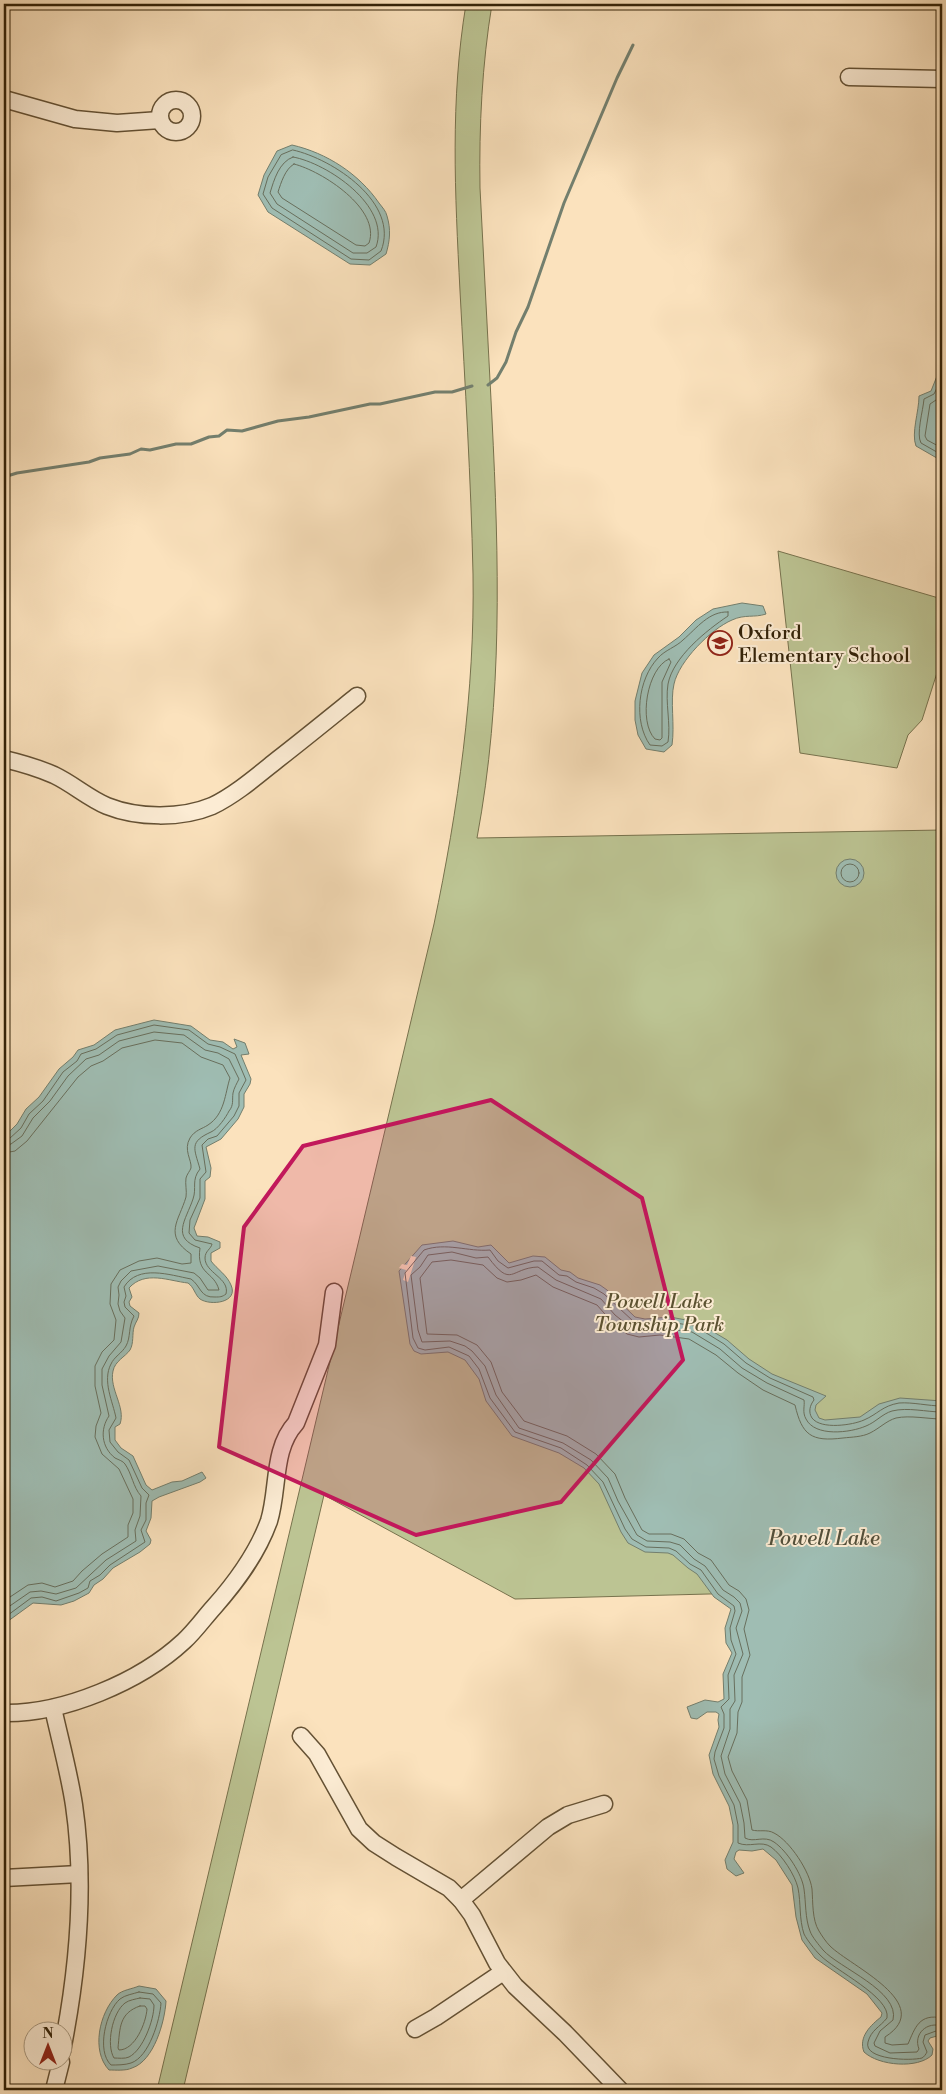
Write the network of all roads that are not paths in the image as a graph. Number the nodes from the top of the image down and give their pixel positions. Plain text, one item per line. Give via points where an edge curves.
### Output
1 (849, 77) dead end
2 (942, 79) edge
3 (4, 99) edge
4 (160, 120) dead end
5 (358, 696) dead end
6 (4, 759) edge
7 (334, 1292) dead end
8 (53, 1708) junction
9 (4, 1714) edge
10 (301, 1736) dead end
11 (604, 1804) dead end
12 (78, 1874) junction
13 (4, 1878) edge
14 (461, 1900) junction
15 (503, 1972) junction
16 (67, 2022) edge
17 (415, 2029) dead end
18 (58, 2072) edge
19 (54, 2090) edge
20 (620, 2090) edge

1 - 2 street
3 - 4 street via 75,119 117,122
5 - 6 street via 233,793 211,806 191,812 141,814 108,806 56,776
7 - 8 street via 327,1345 296,1423 287,1433 267,1526 259,1547 240,1576 184,1641 158,1662 119,1684 77,1702
8 - 9 street
8 - 12 street via 74,1805
10 - 14 street via 317,1754 359,1829 374,1843 449,1888
11 - 14 street via 568,1815 548,1826
12 - 13 street
12 - 16 street via 80,1925
14 - 15 street
15 - 17 street
15 - 20 street
18 - 19 street

